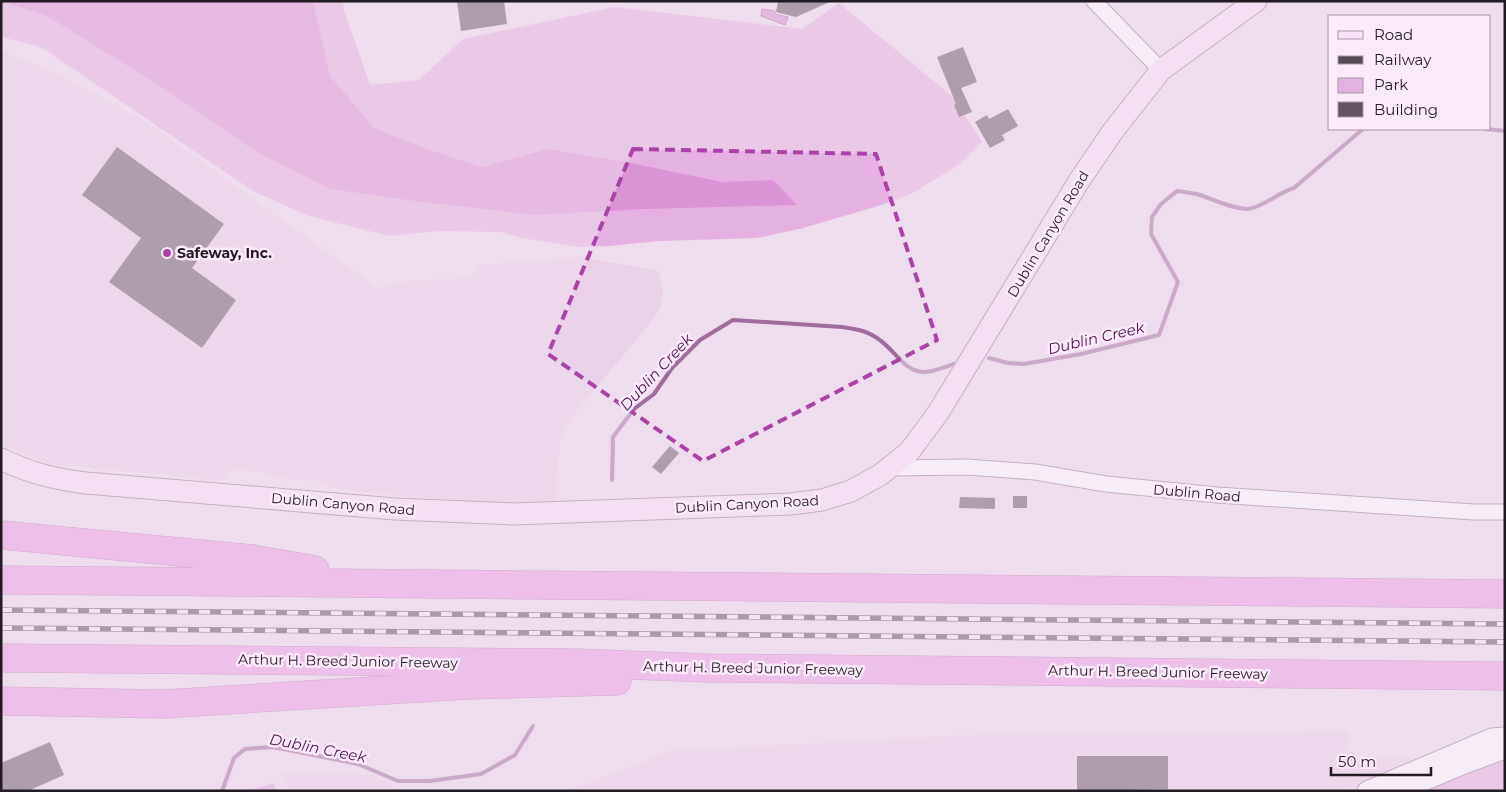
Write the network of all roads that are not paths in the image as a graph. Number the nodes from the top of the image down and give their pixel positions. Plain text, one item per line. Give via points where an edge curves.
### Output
1 (1094, 1) edge
2 (1256, 1) edge
3 (1161, 70) junction
4 (1, 459) edge
5 (890, 468) junction
6 (1505, 512) edge
7 (1, 536) edge
8 (1, 580) edge
9 (358, 583) junction
10 (1505, 594) edge
11 (1, 658) edge
12 (706, 668) junction
13 (1505, 676) edge
14 (14, 702) edge
15 (1, 706) edge
16 (1505, 737) edge
17 (1505, 749) edge
18 (1367, 791) edge
19 (1400, 791) edge

1 - 3 street
2 - 3 main road, Dublin Canyon Road
3 - 5 main road, Dublin Canyon Road via 1079,181 938,413 909,452
4 - 5 main road, Dublin Canyon Road via 25,471 86,483 395,509 514,514 811,502 856,489
5 - 6 street, Dublin Road via 967,467 1035,472 1106,484 1226,496
7 - 9 highway via 253,559 305,568
8 - 9 highway
9 - 10 highway
11 - 12 highway, Arthur H. Breed Junior Freeway via 576,663
12 - 13 highway, Arthur H. Breed Junior Freeway
12 - 14 highway via 623,681 468,685 163,704
14 - 15 highway
16 - 18 street via 1492,738
17 - 19 street

